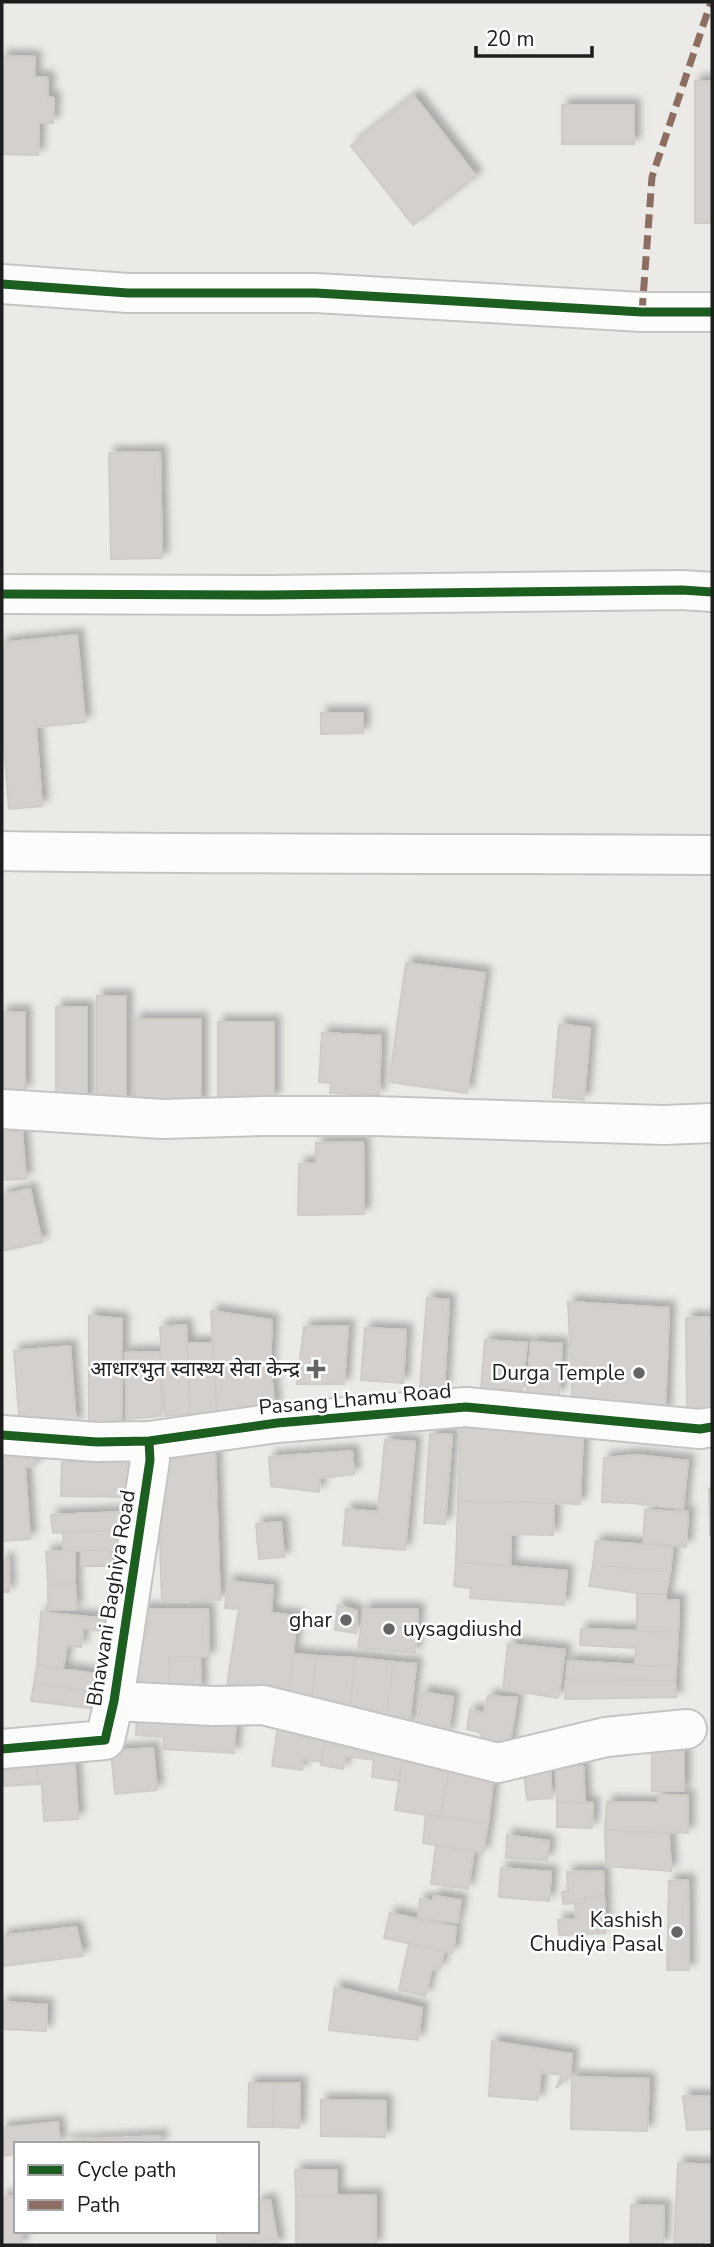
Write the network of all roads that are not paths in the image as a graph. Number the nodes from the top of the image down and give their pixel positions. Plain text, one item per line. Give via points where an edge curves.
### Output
1 (2, 284) edge
2 (712, 312) edge
3 (712, 592) edge
4 (2, 594) edge
5 (2, 851) edge
6 (712, 855) edge
7 (2, 1109) edge
8 (712, 1123) edge
9 (712, 1427) edge
10 (2, 1435) edge
11 (149, 1441) junction
12 (114, 1701) junction
13 (687, 1729) dead end
14 (2, 1749) edge

1 - 2 street via 128,293 316,293
3 - 4 street
5 - 6 street
7 - 8 street via 163,1119 361,1116
9 - 11 street, Pasang Lhamu Road via 466,1406 277,1423
10 - 11 street, Pasang Lhamu Road
11 - 12 street, Bhawani Baghiya Road via 150,1460
12 - 13 street via 263,1705 498,1763 606,1737
12 - 14 street, Bhawani Baghiya Road via 105,1740

